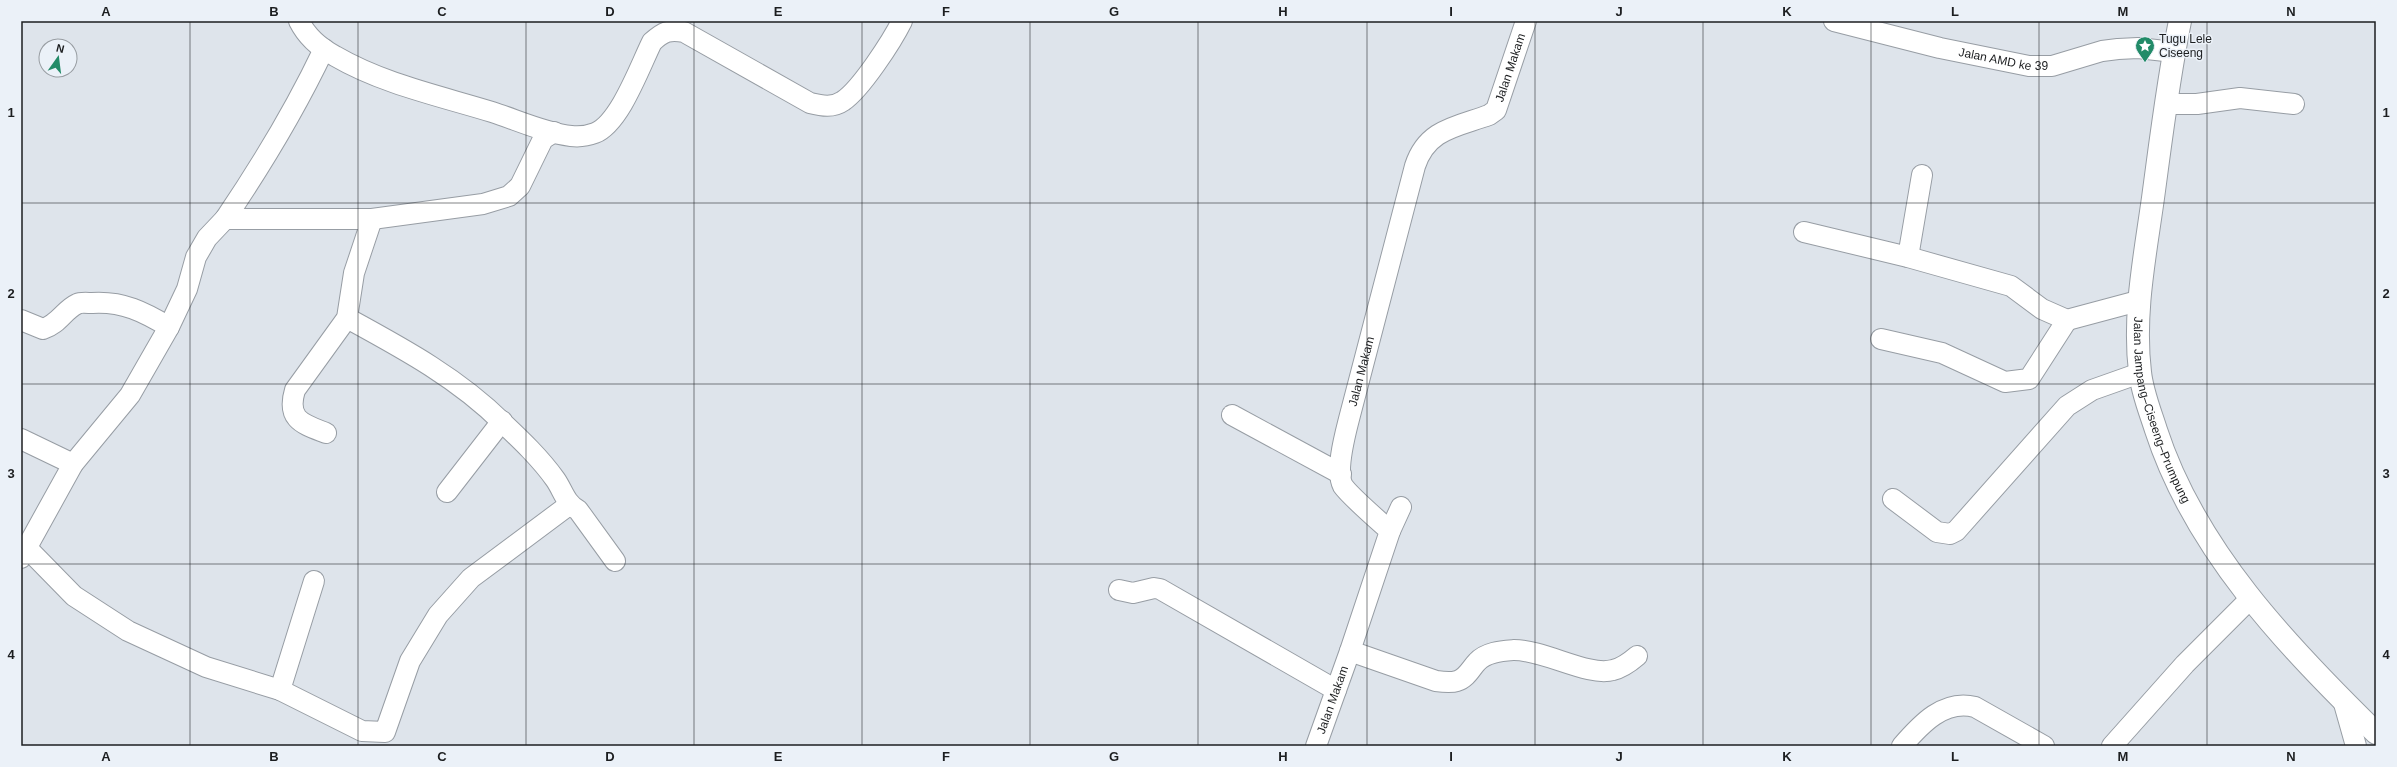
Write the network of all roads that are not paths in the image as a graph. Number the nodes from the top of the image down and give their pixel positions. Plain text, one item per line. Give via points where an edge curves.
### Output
1 (299, 21) edge
2 (902, 21) edge
3 (1526, 21) edge
4 (1834, 21) edge
5 (2180, 21) edge
6 (324, 49) junction
7 (2174, 52) junction
8 (2166, 104) junction
9 (2294, 104) dead end
10 (554, 132) junction
11 (1922, 175) dead end
12 (225, 219) junction
13 (372, 219) junction
14 (1804, 232) dead end
15 (1908, 257) junction
16 (2138, 301) junction
17 (347, 318) junction
18 (21, 320) edge
19 (2067, 320) junction
20 (170, 328) junction
21 (1881, 339) dead end
22 (2140, 373) junction
23 (1232, 415) dead end
24 (502, 421) junction
25 (326, 433) dead end
26 (21, 439) edge
27 (73, 464) junction
28 (1341, 474) junction
29 (447, 492) dead end
30 (1893, 499) dead end
31 (569, 505) junction
32 (1401, 507) dead end
33 (1390, 531) junction
34 (26, 540) edge
35 (615, 561) dead end
36 (314, 581) dead end
37 (1119, 590) dead end
38 (2250, 599) junction
39 (1350, 651) junction
40 (1637, 656) dead end
41 (280, 690) junction
42 (1336, 690) junction
43 (2343, 700) junction
44 (2376, 732) edge
45 (387, 739) edge
46 (1316, 746) edge
47 (1902, 746) edge
48 (2044, 746) edge
49 (2112, 746) edge
50 (2356, 746) edge

1 - 6 street via 303,30
2 - 10 street via 889,45 852,94 831,106 810,103 684,32 671,30 661,33 652,42 616,115 607,125 585,136
3 - 28 street, Jalan Makam via 1496,110 1435,136 1419,153 1349,419 1341,460
4 - 7 street, Jalan AMD ke 39 via 1940,48 2029,66 2052,66 2102,51 2118,49 2138,48
5 - 7 main road, Jalan Jampang–Ciseeng–Prumpung
6 - 10 street via 336,57 390,80
6 - 12 street via 266,160
7 - 8 main road, Jalan Jampang–Ciseeng–Prumpung
8 - 9 street via 2197,104 2240,98
8 - 16 main road, Jalan Jampang–Ciseeng–Prumpung
10 - 13 street via 543,139 520,186 508,196 483,204
11 - 15 street
12 - 13 street
12 - 20 street via 207,238 196,257 187,289
13 - 17 street via 354,272
14 - 15 street
15 - 19 street via 2011,286 2042,309
16 - 19 street
16 - 22 main road, Jalan Jampang–Ciseeng–Prumpung
17 - 24 street via 451,379
17 - 25 street via 295,390 291,401 301,423
18 - 20 street via 43,329 51,327 78,304 101,302 116,303 135,309
19 - 21 street via 2028,379 2005,382 1942,354
20 - 27 street via 130,395
22 - 30 street via 2092,390 2067,406 1956,531 1950,534 1937,532
22 - 38 main road, Jalan Jampang–Ciseeng–Prumpung via 2149,410 2168,466 2197,519
23 - 28 street
24 - 29 street
24 - 31 street via 555,479
26 - 27 street
27 - 34 street
28 - 33 street, Jalan Makam via 1343,486
31 - 35 street via 578,510
31 - 45 street via 471,578 438,615 410,662
32 - 33 street
33 - 39 street, Jalan Makam
34 - 41 street via 74,596 128,631 206,667
36 - 41 street
37 - 42 street via 1133,593 1160,589
38 - 43 main road, Jalan Jampang–Ciseeng–Prumpung via 2288,644
38 - 49 street via 2185,664
39 - 40 street via 1436,681 1447,682 1458,681 1482,658 1501,651 1515,650 1541,654 1602,671 1620,668
39 - 42 street, Jalan Makam
41 - 45 street via 362,731
42 - 46 street, Jalan Makam
43 - 44 main road, Jalan Jampang–Ciseeng–Prumpung
43 - 50 street
47 - 48 street via 1935,713 1965,705

